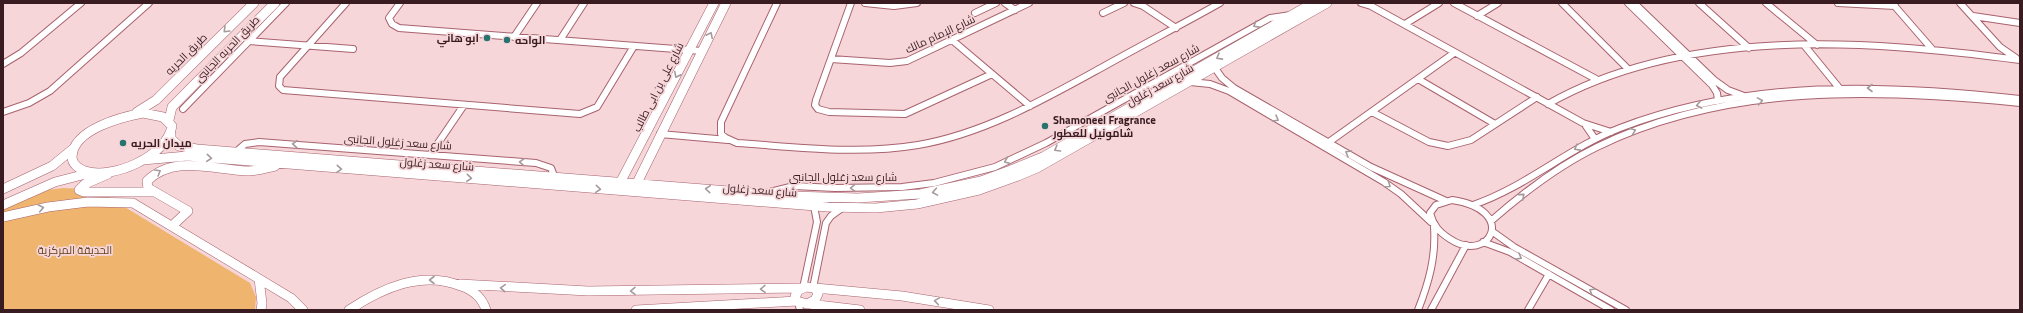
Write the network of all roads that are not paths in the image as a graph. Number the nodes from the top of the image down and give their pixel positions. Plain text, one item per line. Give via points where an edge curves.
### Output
1 (80, 3) edge
2 (149, 3) edge
3 (254, 3) edge
4 (275, 3) edge
5 (286, 3) edge
6 (346, 3) edge
7 (400, 3) edge
8 (537, 3) edge
9 (584, 3) edge
10 (714, 3) edge
11 (726, 3) edge
12 (777, 3) edge
13 (851, 3) edge
14 (865, 3) edge
15 (917, 3) edge
16 (996, 3) edge
17 (1005, 3) edge
18 (1029, 3) edge
19 (1124, 3) edge
20 (1134, 3) edge
21 (1220, 3) edge
22 (1313, 3) edge
23 (1327, 3) edge
24 (1361, 3) edge
25 (1439, 3) edge
26 (1454, 3) edge
27 (1498, 3) edge
28 (1562, 3) edge
29 (1628, 3) edge
30 (1634, 3) edge
31 (1699, 3) edge
32 (1766, 3) edge
33 (1838, 3) edge
34 (1960, 3) edge
35 (1142, 4) edge
36 (1370, 4) edge
37 (1894, 5) edge
38 (1015, 10) junction
39 (1103, 12) dead end
40 (975, 14) dead end
41 (1299, 15) junction
42 (1477, 16) junction
43 (1973, 16) junction
44 (2020, 23) edge
45 (1405, 24) junction
46 (1176, 28) junction
47 (514, 37) junction
48 (238, 40) junction
49 (560, 40) junction
50 (952, 40) junction
51 (250, 41) junction
52 (308, 45) junction
53 (1804, 45) junction
54 (1817, 45) junction
55 (634, 46) junction
56 (2000, 47) junction
57 (1749, 48) junction
58 (353, 49) dead end
59 (1932, 49) junction
60 (690, 50) junction
61 (702, 50) junction
62 (1454, 53) junction
63 (1989, 55) junction
64 (1683, 56) junction
65 (1690, 56) junction
66 (831, 59) junction
67 (2020, 59) edge
68 (3, 64) edge
69 (1215, 68) junction
70 (1627, 68) junction
71 (992, 74) junction
72 (1418, 79) junction
73 (1596, 79) junction
74 (1190, 82) junction
75 (1840, 89) junction
76 (162, 94) junction
77 (1745, 96) junction
78 (182, 97) junction
79 (1537, 97) junction
80 (2020, 99) edge
81 (1718, 101) junction
82 (1548, 104) junction
83 (2020, 104) edge
84 (464, 105) junction
85 (1030, 106) junction
86 (183, 109) dead end
87 (3, 112) edge
88 (1372, 112) junction
89 (130, 115) junction
90 (1124, 115) junction
91 (169, 120) junction
92 (1583, 123) junction
93 (1495, 124) junction
94 (1611, 132) junction
95 (171, 134) junction
96 (660, 134) junction
97 (1595, 139) junction
98 (728, 140) junction
99 (1330, 142) junction
100 (76, 147) junction
101 (237, 151) junction
102 (190, 153) junction
103 (430, 155) junction
104 (633, 158) junction
105 (143, 160) junction
106 (646, 160) junction
107 (281, 164) junction
108 (442, 167) junction
109 (118, 170) junction
110 (95, 173) junction
111 (436, 176) junction
112 (554, 176) junction
113 (621, 181) junction
114 (637, 183) junction
115 (3, 189) edge
116 (155, 192) junction
117 (762, 194) junction
118 (1446, 201) junction
119 (3, 205) edge
120 (1473, 205) junction
121 (814, 206) junction
122 (844, 207) junction
123 (3, 216) edge
124 (1491, 220) junction
125 (817, 222) junction
126 (826, 223) junction
127 (1432, 224) junction
128 (172, 226) junction
129 (1493, 232) junction
130 (1483, 242) junction
131 (1466, 244) junction
132 (1549, 274) junction
133 (259, 279) junction
134 (460, 284) junction
135 (808, 288) junction
136 (802, 305) edge
137 (648, 309) edge
138 (261, 310) edge
139 (303, 310) edge
140 (349, 310) edge
141 (486, 310) edge
142 (636, 310) edge
143 (860, 310) edge
144 (989, 310) edge
145 (1418, 310) edge
146 (1431, 310) edge
147 (1528, 310) edge
148 (1611, 310) edge
149 (1626, 310) edge

1 - 68 street
2 - 87 street via 50,91 29,103
3 -> 76 main road, طريق الحريه
4 - 48 main road
5 - 51 street, طريق الحريه الجانبى
6 - 52 street
7 - 47 street via 389,18 390,22 399,28
8 - 47 street
9 - 49 street
10 - 60 main road, شارع على بن ابى طالب
61 -> 11 main road, شارع على بن ابى طالب
12 - 98 street via 721,122 721,135
13 - 66 street
14 - 15 street via 894,6
16 - 40 street
17 - 38 street
18 - 38 street, شارع الإمام مالك
19 - 39 street
20 - 35 street
21 - 46 street
22 - 41 main road, شارع سعد زغلول
23 - 41 main road, شارع سعد زغلول
24 - 36 street
25 - 45 street
26 - 42 street
27 - 42 street
28 - 70 street
29 - 64 street
30 - 65 street
31 - 57 street
32 - 54 street
33 - 37 street
34 - 43 street
35 - 46 street
36 - 45 street
37 - 59 street
38 - 50 street, شارع الإمام مالك
41 - 69 main road, شارع سعد زغلول
41 -> 90 main road, شارع سعد زغلول
41 -> 117 street, شارع سعد زغلول الجانبى via 1270,18 1052,139 995,166 940,181 902,187 794,186
42 - 73 street
43 - 44 street
43 - 56 street
45 - 62 street
46 - 85 street
47 - 49 street
48 - 51 street
48 - 78 main road
49 - 55 street
50 - 66 street, شارع الإمام مالك via 898,63
50 - 71 street
51 - 52 street
51 - 86 street, طريق الحريه الجانبى
52 - 58 street
52 - 84 street via 280,77 279,86 283,90
53 - 54 street
53 - 57 street
53 - 75 street
54 - 59 street
55 - 60 street
55 - 84 street via 597,107 586,113
56 - 63 street via 1997,52
56 - 67 street
57 - 65 street
59 - 63 street
60 - 61 street
60 -> 104 main road, شارع على بن ابى طالب
61 - 96 main road, شارع على بن ابى طالب
62 - 72 street
62 - 79 street
63 - 67 street
64 - 65 street
64 - 70 street
64 - 81 street via 1712,85
65 - 77 street via 1723,87
66 - 71 street via 815,105 823,111 905,114
69 - 74 main road, شارع سعد زغلول
69 - 99 street via 1234,88
70 - 73 street
71 - 85 street
72 - 88 street
72 - 93 street
73 - 82 street
74 - 90 main road, شارع سعد زغلول
74 -> 127 street via 1210,84 1229,91 1384,182 1401,194
75 - 77 street
80 -> 75 street via 1928,90
76 - 78 main road via 169,98
76 - 89 main road, طريق الحريه via 149,106
77 - 81 street
78 - 91 main road via 172,107
79 - 82 street
79 - 93 street
81 -> 94 street via 1663,113
82 - 92 street
124 -> 83 street via 1577,157 1653,124 1694,113 1774,99 1824,95 1945,96
84 - 103 street
85 - 98 street via 970,133 899,148 848,150 737,143
88 - 93 street via 1429,142 1448,146 1465,143
88 - 99 street
89 - 91 main road via 154,114
89 - 100 main road via 92,131
90 -> 117 main road, شارع سعد زغلول via 1009,172 960,187 904,196 849,199
90 - 122 main road, شارع سعد زغلول via 1037,168 991,187 964,195 905,205 875,208
91 - 95 main road via 172,126
92 - 94 street
92 - 97 street
94 - 97 street
95 - 102 main road, شارع سعد زغلول via 174,143
95 - 105 main road via 164,144
96 - 98 street
96 - 106 main road, شارع على بن ابى طالب
97 -> 120 street via 1511,188
118 -> 99 street via 1392,178
100 - 110 main road via 72,162 77,167
100 - 115 main road via 52,166
101 - 102 main road, شارع سعد زغلول
103 -> 101 street, شارع سعد زغلول الجانبى via 259,142 245,144
101 - 108 main road, شارع سعد زغلول
102 - 105 main road, شارع سعد زغلول
102 -> 107 main road, شارع سعد زغلول
112 -> 103 street, شارع سعد زغلول الجانبى via 551,168 545,164
104 - 106 main road
104 - 113 main road, شارع على بن ابى طالب
105 - 109 main road
106 - 114 main road, شارع على بن ابى طالب
107 -> 111 main road, شارع سعد زغلول
116 -> 107 main road via 148,188 147,181 154,173 167,167 251,171
108 - 111 main road
108 - 112 main road, شارع سعد زغلول
109 - 110 main road
109 - 116 main road via 85,184 79,190
110 - 119 main road via 55,182
111 -> 121 main road, شارع سعد زغلول
112 - 113 main road, شارع سعد زغلول
113 - 114 main road, شارع سعد زغلول
117 -> 114 main road, شارع سعد زغلول
116 - 128 main road via 188,211
118 - 120 street
118 - 127 street via 1433,208
120 - 124 street
121 - 122 main road, شارع سعد زغلول
121 - 125 street
122 - 126 street
123 -> 128 main road via 68,204 125,202 139,206
124 - 129 street
125 - 126 street
125 - 135 street
126 - 135 street
127 - 131 street via 1447,239
127 - 145 street via 1435,261
128 - 133 main road
129 - 130 street via 1488,240
149 -> 129 street
130 - 131 street
130 -> 132 street via 1510,252
131 - 146 street
132 - 147 street
132 - 148 street
133 - 138 main road
133 - 139 main road via 291,298
135 -> 134 main road via 577,291
134 -> 140 main road via 434,280 405,283 375,294
134 - 141 main road via 480,298
135 - 136 main road via 796,296
135 - 136 main road via 817,291 818,297
144 -> 135 main road via 934,300
136 - 137 main road
136 - 143 main road
137 - 142 main road

